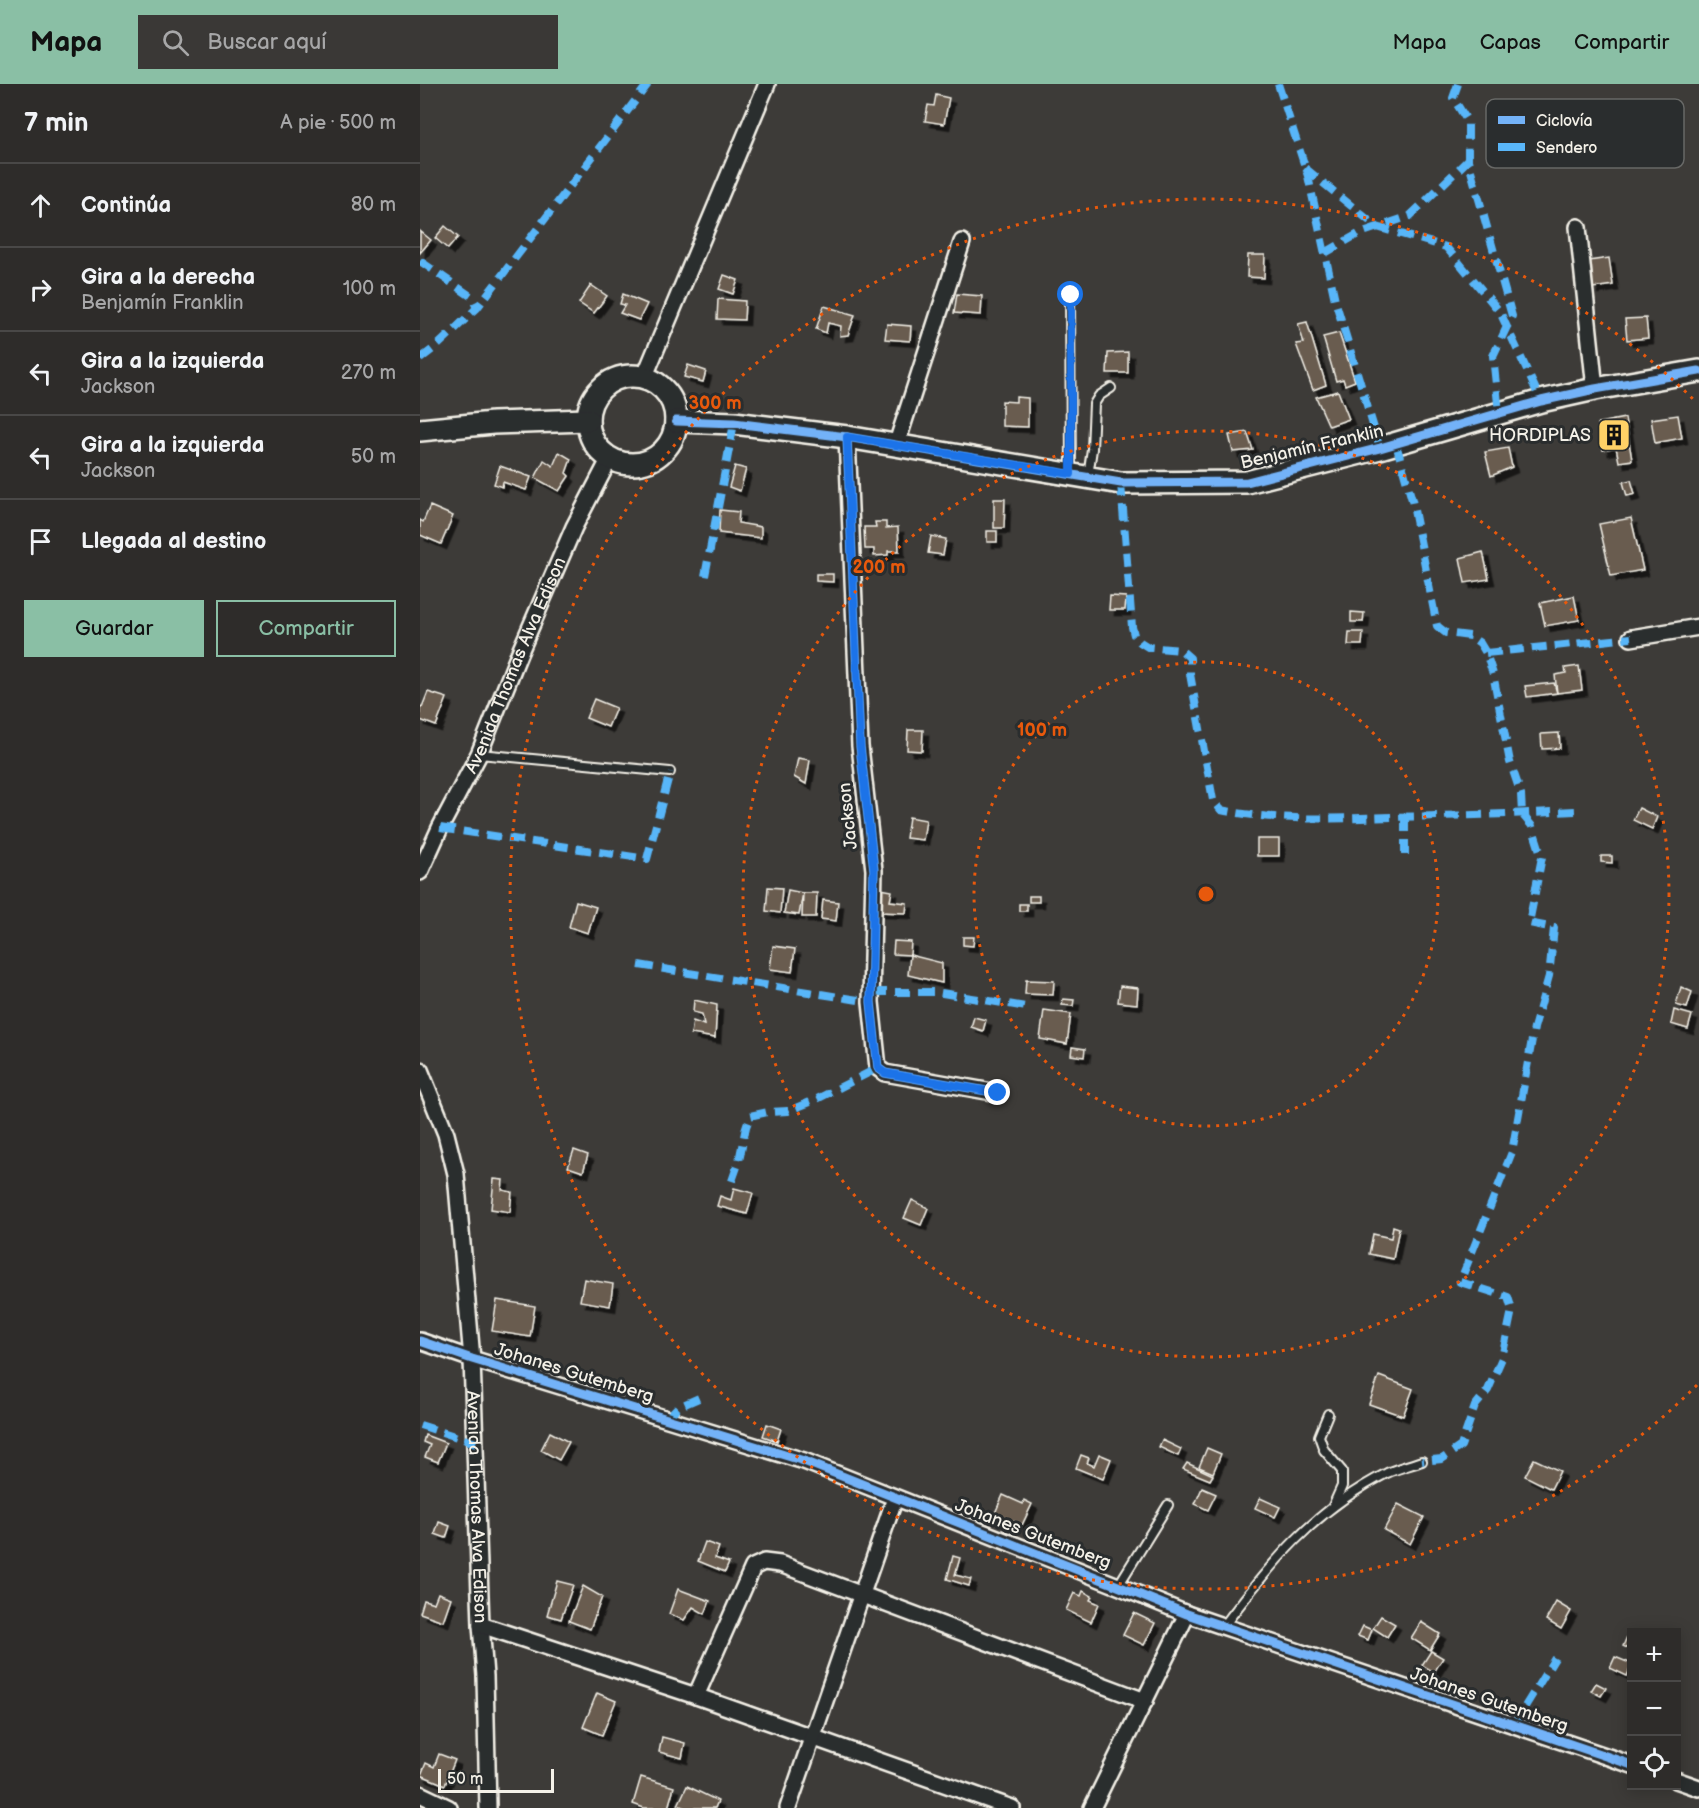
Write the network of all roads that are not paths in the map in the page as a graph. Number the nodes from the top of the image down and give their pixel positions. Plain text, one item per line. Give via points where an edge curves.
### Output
1 (767, 84) edge
2 (1578, 227) dead end
3 (962, 242) dead end
4 (1071, 295) dead end
5 (1699, 371) edge
6 (644, 378) junction
7 (1112, 388) dead end
8 (1594, 389) junction
9 (588, 420) junction
10 (676, 421) junction
11 (420, 430) edge
12 (847, 437) junction
13 (896, 446) junction
14 (610, 458) junction
15 (1080, 476) junction
16 (1699, 627) edge
17 (1631, 638) dead end
18 (479, 754) junction
19 (670, 772) dead end
20 (420, 872) edge
21 (420, 1070) edge
22 (998, 1093) dead end
23 (420, 1341) edge
24 (472, 1359) junction
25 (1328, 1414) dead end
26 (1422, 1461) dead end
27 (895, 1498) junction
28 (1168, 1505) dead end
29 (1332, 1507) junction
30 (1118, 1586) junction
31 (860, 1595) junction
32 (1187, 1614) junction
33 (481, 1625) junction
34 (1223, 1627) junction
35 (696, 1696) junction
36 (1144, 1701) junction
37 (812, 1737) junction
38 (1627, 1763) edge
39 (1681, 1781) edge
40 (1699, 1788) edge
41 (420, 1794) edge
42 (449, 1808) edge
43 (488, 1808) edge
44 (788, 1808) edge
45 (1012, 1808) edge
46 (1092, 1808) edge

1 - 6 street
2 - 8 street
3 - 13 street
4 - 15 lane
5 - 8 street, Benjamín Franklin
6 - 9 street via 611,382 595,398
6 - 10 street via 671,399
7 - 15 lane via 1094,404 1092,449
8 - 15 street, Benjamín Franklin via 1247,482 1121,483
9 - 11 street
9 - 14 street via 594,441
10 - 12 street, Benjamín Franklin via 734,423
10 - 14 street via 670,443 654,458 632,464
12 - 13 street, Benjamín Franklin
12 - 22 street, Jackson via 860,746 874,870 871,1002 878,1068 885,1073
13 - 15 street, Benjamín Franklin
14 - 18 street, Avenida Thomas Alva Edison via 570,538
16 - 17 street
18 - 19 lane
18 - 20 street, Avenida Thomas Alva Edison
21 - 24 street, Avenida Thomas Alva Edison via 446,1134 456,1174
23 - 24 street, Johanes Gutemberg
24 - 27 street, Johanes Gutemberg via 804,1461
24 - 33 street, Avenida Thomas Alva Edison
25 - 29 lane via 1319,1436 1324,1450 1342,1471 1342,1486
26 - 29 lane via 1389,1472
27 - 30 street, Johanes Gutemberg
27 - 31 street
28 - 30 lane
29 - 34 lane via 1309,1525 1257,1581
30 - 32 street, Johanes Gutemberg
31 - 35 street via 780,1564 764,1562 753,1567
31 - 36 street
31 - 37 street
32 - 34 street, Johanes Gutemberg
32 - 36 street
33 - 35 street
33 - 43 street, Avenida Thomas Alva Edison
34 - 38 street, Johanes Gutemberg
35 - 37 street
36 - 46 street
37 - 44 street
37 - 45 street
39 - 40 street
41 - 42 street

